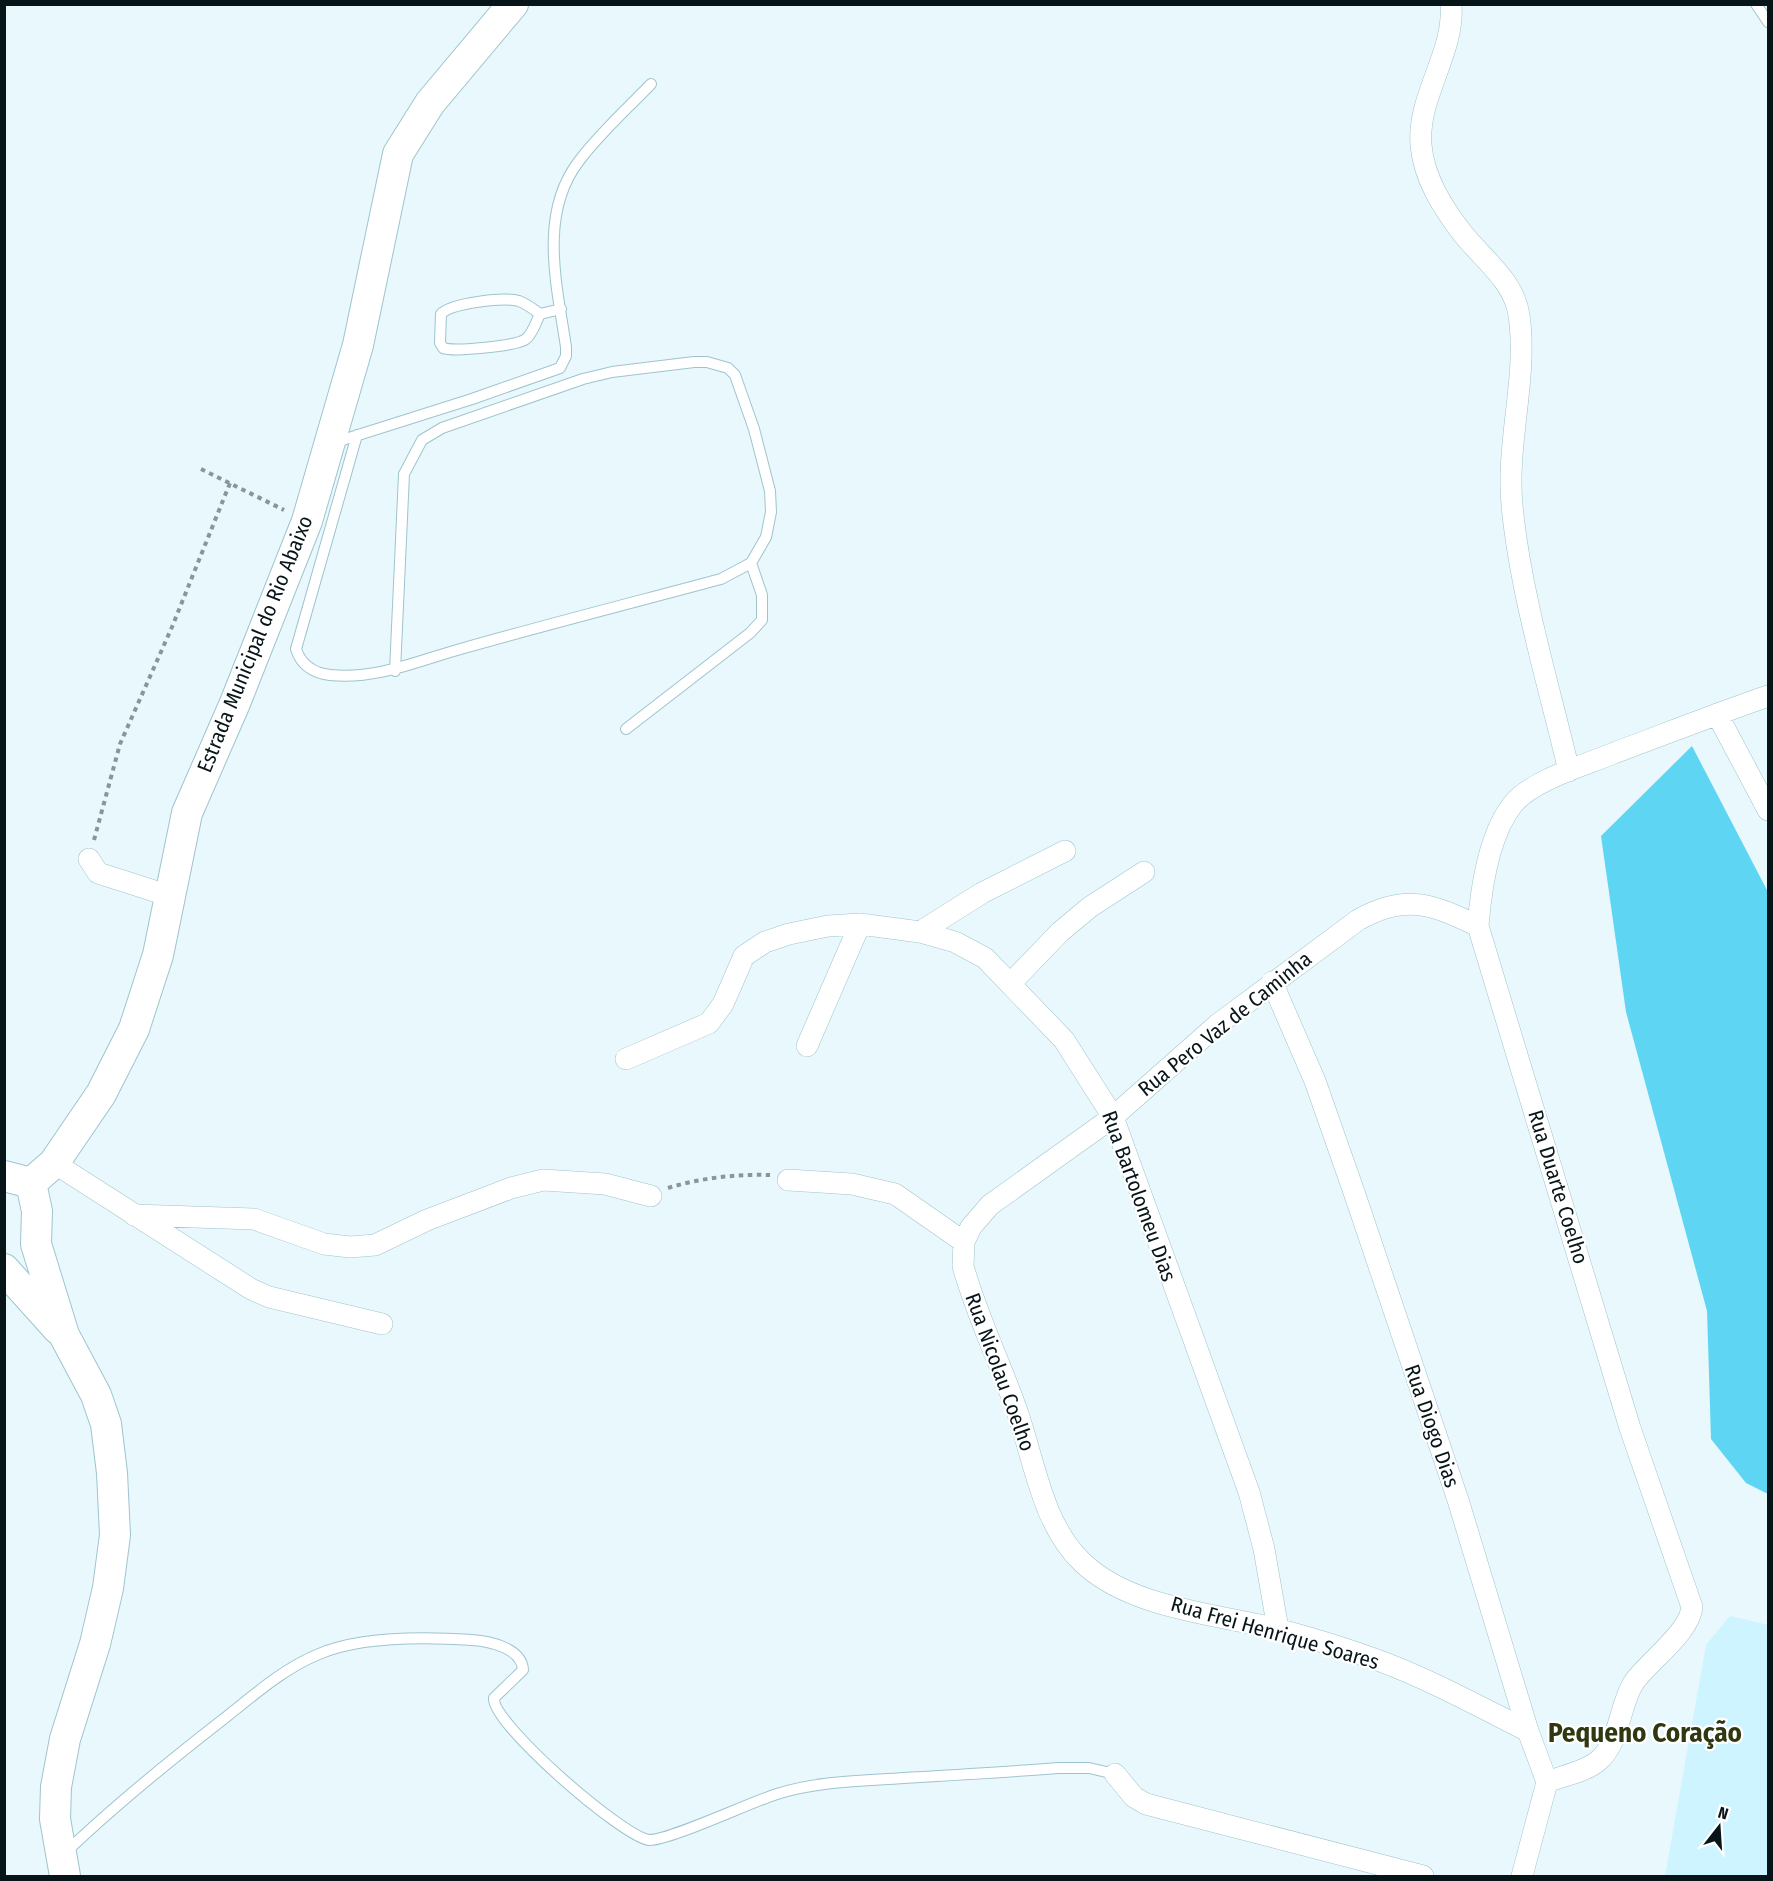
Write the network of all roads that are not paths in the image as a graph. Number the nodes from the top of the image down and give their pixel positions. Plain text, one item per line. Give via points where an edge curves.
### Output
1 (513, 4) edge
2 (1451, 4) edge
3 (1756, 4) edge
4 (1768, 22) edge
5 (651, 84) dead end
6 (561, 309) junction
7 (540, 314) junction
8 (343, 440) junction
9 (751, 563) junction
10 (395, 670) junction
11 (1768, 696) edge
12 (1717, 714) junction
13 (626, 729) dead end
14 (1569, 771) junction
15 (1768, 810) edge
16 (1065, 851) dead end
17 (89, 859) road end
18 (1144, 872) dead end
19 (170, 896) junction
20 (860, 924) junction
21 (1478, 926) junction
22 (920, 933) junction
23 (1272, 982) junction
24 (1011, 983) junction
25 (807, 1046) dead end
26 (626, 1059) dead end
27 (1113, 1117) junction
28 (54, 1162) junction
29 (18, 1180) edge
30 (788, 1180) road end
31 (651, 1196) road end
32 (134, 1215) junction
33 (964, 1242) junction
34 (36, 1244) junction
35 (4, 1268) edge
36 (382, 1324) dead end
37 (64, 1335) junction
38 (1064, 1542) joint
39 (1278, 1629) junction
40 (1528, 1731) junction
41 (1115, 1774) joint
42 (1547, 1782) junction
43 (63, 1867) edge
44 (1423, 1876) edge
45 (1522, 1876) edge

1 - 8 street, Estrada Municipal do Rio Abaixo via 430,103 398,154 358,345
2 - 14 street via 1446,45 1426,102 1421,144 1425,170 1441,203 1464,235 1501,274 1519,313 1512,504 1522,569
3 - 4 lane
5 - 6 lane via 579,161 560,198 554,229 554,268
6 - 7 lane
6 - 8 lane via 566,357 560,368
7 - 7 lane via 512,300 453,306 441,314 440,344 457,350 519,342 532,332
8 - 10 lane via 296,649 303,663 318,673
8 - 19 street, Estrada Municipal do Rio Abaixo via 187,813
9 - 10 lane via 721,579
9 - 10 lane via 766,537 770,492 735,375 719,364 694,362 583,379 442,428 422,440 404,474
9 - 13 lane via 762,596 762,620
11 - 12 street, Rua Duarte Coelho
12 - 14 street, Rua Duarte Coelho
12 - 15 street
14 - 21 street, Rua Duarte Coelho via 1528,791 1513,804 1499,829 1487,869 1480,894
16 - 22 street via 982,893
17 - 19 street via 98,873
18 - 24 street via 1060,932
19 - 28 street, Estrada Municipal do Rio Abaixo via 158,955 134,1029 101,1094
20 - 22 street, Rua Bartolomeu Dias
20 - 25 street
20 - 26 street, Rua Bartolomeu Dias via 828,926 765,942 744,956 723,1004 709,1023
21 - 23 street, Rua Pero Vaz de Caminha via 1422,903 1380,907
21 - 42 street, Rua Duarte Coelho via 1630,1428 1692,1607 1687,1623 1630,1689 1606,1751 1598,1761
22 - 24 street, Rua Bartolomeu Dias via 955,942 985,958
23 - 27 street, Rua Pero Vaz de Caminha
23 - 40 street, Rua Diogo Dias via 1315,1081 1355,1195 1458,1500
24 - 27 street, Rua Bartolomeu Dias via 1064,1040
27 - 33 street, Rua Pero Vaz de Caminha via 990,1205
27 - 39 street, Rua Bartolomeu Dias via 1249,1492
28 - 29 street, Estrada Municipal do Rio Abaixo
28 - 32 street
29 - 34 street, Estrada Municipal do Rio Abaixo via 38,1211
30 - 33 street via 852,1184 895,1194
31 - 32 street via 605,1184 543,1180 427,1220 375,1245 350,1247 324,1244 254,1219
32 - 36 street via 269,1297
33 - 38 street, Rua Nicolau Coelho via 963,1266 969,1286
34 - 35 street via 16,1264
34 - 37 street, Estrada Municipal do Rio Abaixo
35 - 37 street, Estrada Municipal do Rio Abaixo
37 - 43 street, Estrada Municipal do Rio Abaixo via 96,1395 106,1424 114,1535 108,1588 65,1739 56,1787 55,1819
38 - 39 street, Rua Frei Henrique Soares via 1106,1581 1136,1594 1196,1612
39 - 40 street, Rua Frei Henrique Soares via 1381,1662
40 - 42 street, Rua Diogo Dias
41 - 43 lane via 1089,1768 1058,1768 831,1783 779,1793 670,1834 646,1839 622,1827 557,1772 499,1714 494,1698 523,1670 522,1663 511,1652 493,1643 457,1639 371,1641 320,1653 280,1675 146,1780
41 - 44 street via 1134,1797 1146,1804
42 - 45 street

